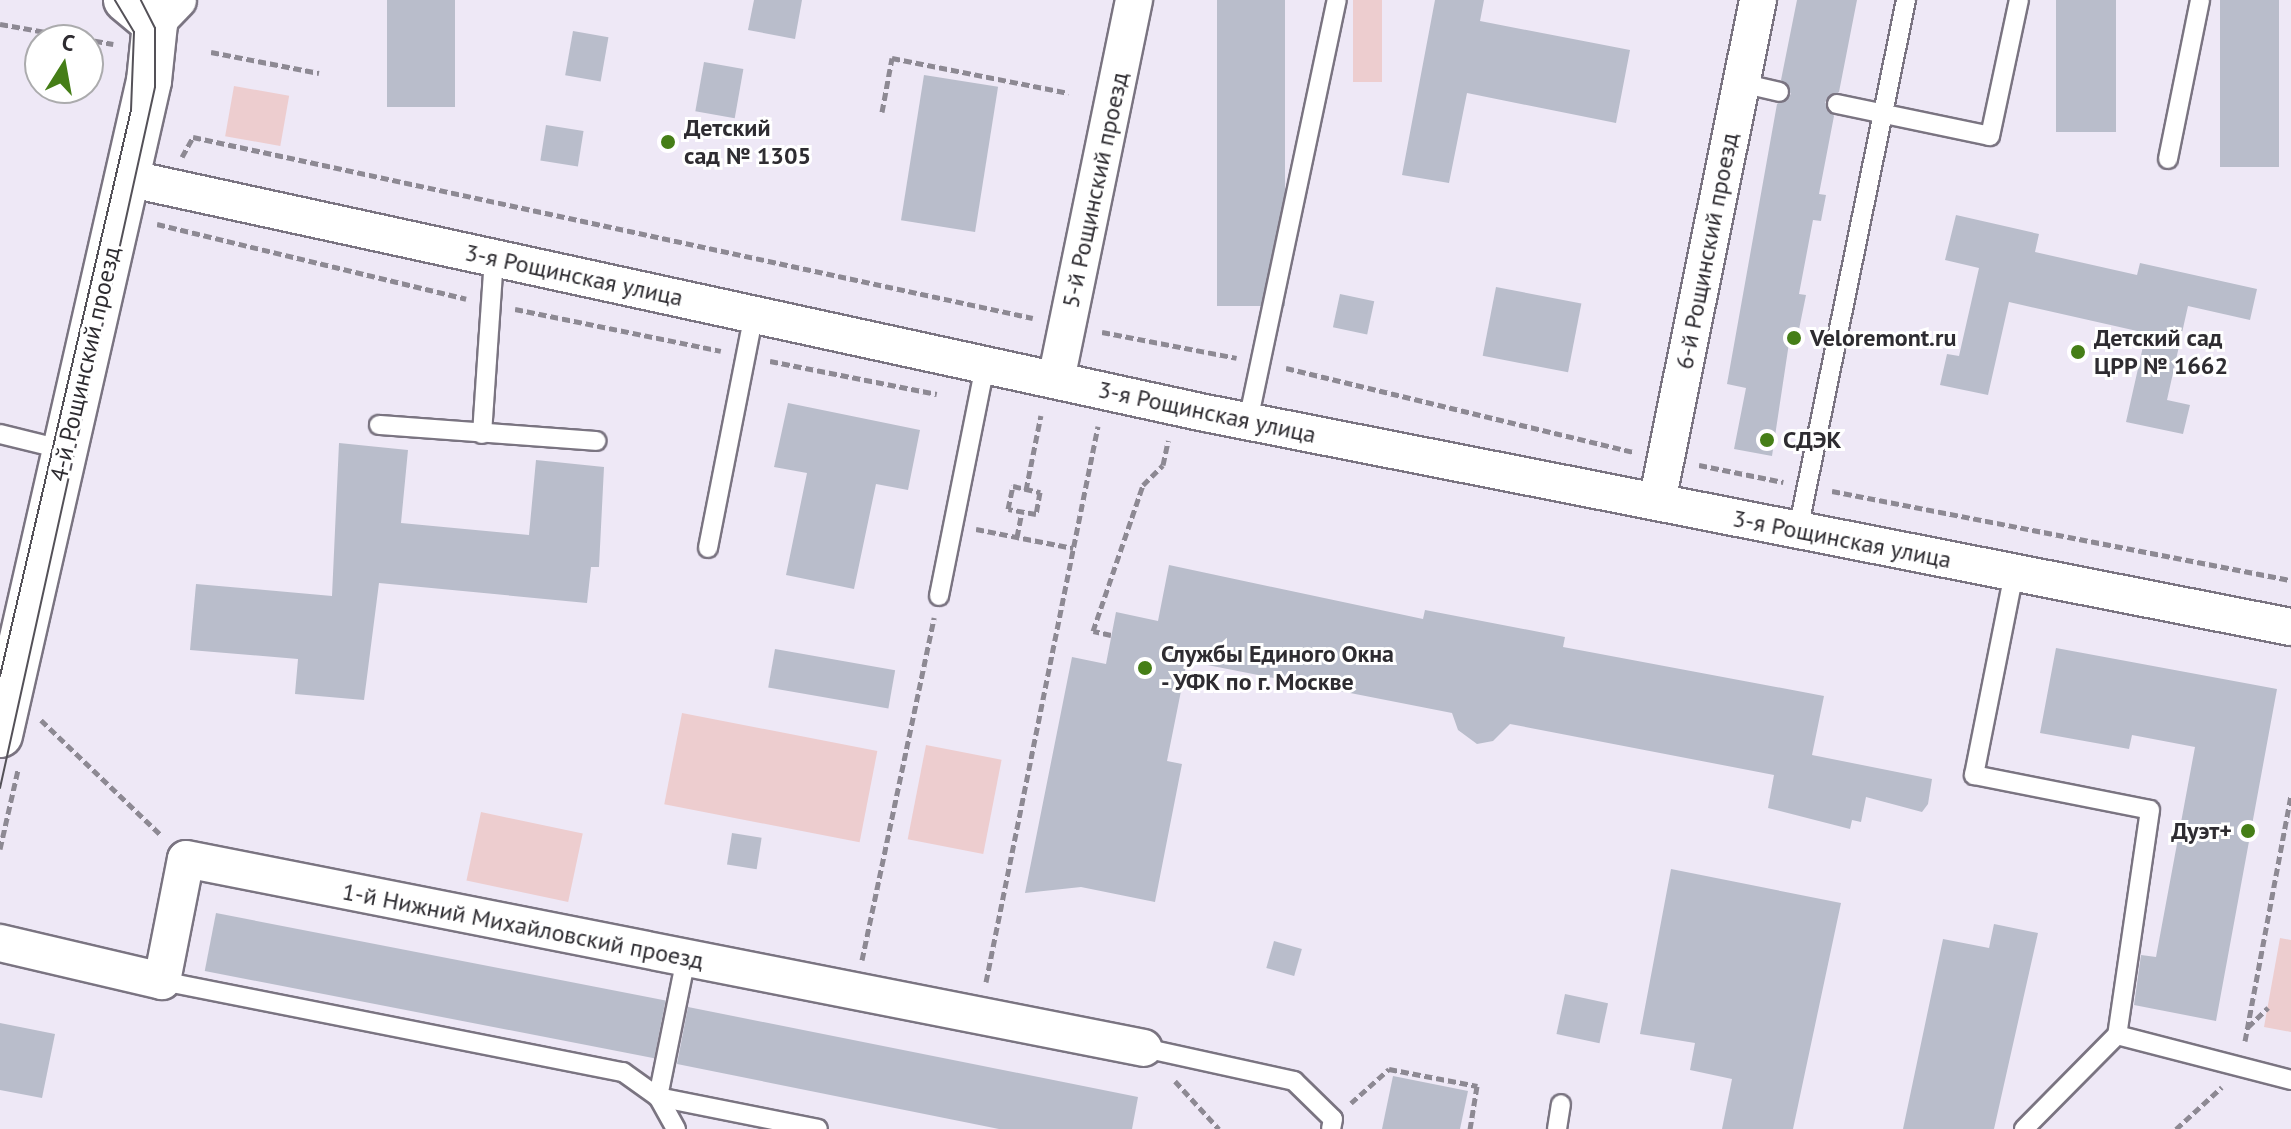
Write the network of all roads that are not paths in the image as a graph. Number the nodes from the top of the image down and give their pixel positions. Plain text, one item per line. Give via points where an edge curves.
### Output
1 (1134, 0) edge
2 (1337, 0) edge
3 (1758, 0) edge
4 (1906, 0) edge
5 (2019, 0) edge
6 (2200, 0) edge
7 (153, 8) edge
8 (1741, 83) junction
9 (1779, 92) dead end
10 (1837, 104) dead end
11 (1883, 113) junction
12 (2168, 159) dead end
13 (127, 178) junction
14 (494, 258) junction
15 (754, 314) junction
16 (985, 365) junction
17 (1056, 380) junction
18 (1248, 421) junction
19 (379, 425) dead end
20 (0, 434) edge
21 (482, 434) junction
22 (596, 441) dead end
23 (65, 450) junction
24 (1657, 502) junction
25 (1798, 530) junction
26 (708, 548) dead end
27 (2014, 573) junction
28 (939, 596) road end
29 (2291, 627) edge
30 (16, 723) edge
31 (0, 943) edge
32 (686, 958) junction
33 (162, 981) junction
34 (2117, 1035) junction
35 (1144, 1048) joint
36 (2291, 1080) edge
37 (658, 1097) junction
38 (1561, 1104) dead end
39 (1332, 1124) edge
40 (676, 1129) edge
41 (818, 1129) edge
42 (1557, 1129) edge
43 (2024, 1129) edge

1 - 17 street, 5-й Рощинский проезд
2 - 18 lane
3 - 8 street, 6-й Рощинский проезд
4 - 11 lane
5 - 11 lane via 1990,136
6 - 12 lane
7 - 13 street, 4-й Рощинский проезд
8 - 9 lane
8 - 24 street, 6-й Рощинский проезд
10 - 11 lane
11 - 25 lane
13 - 14 street, 3-я Рощинская улица
13 - 23 street, 4-й Рощинский проезд
14 - 15 street, 3-я Рощинская улица
14 - 21 lane
15 - 16 street, 3-я Рощинская улица
15 - 26 lane
16 - 17 street, 3-я Рощинская улица
16 - 28 lane
17 - 18 street, 3-я Рощинская улица
18 - 24 street, 3-я Рощинская улица
19 - 21 lane
20 - 23 lane
21 - 22 lane
23 - 30 street, 4-й Рощинский проезд
24 - 25 street, 3-я Рощинская улица
25 - 27 street, 3-я Рощинская улица
27 - 29 street, 3-я Рощинская улица
27 - 34 lane via 1974,775 2150,810
31 - 33 street
32 - 33 street, 1-й Нижний Михайловский проезд via 186,859
32 - 35 street, 1-й Нижний Михайловский проезд
32 - 37 lane
33 - 37 lane via 623,1072
34 - 36 lane
34 - 43 lane
35 - 39 lane via 1294,1081
37 - 40 lane
37 - 41 lane
38 - 42 lane

